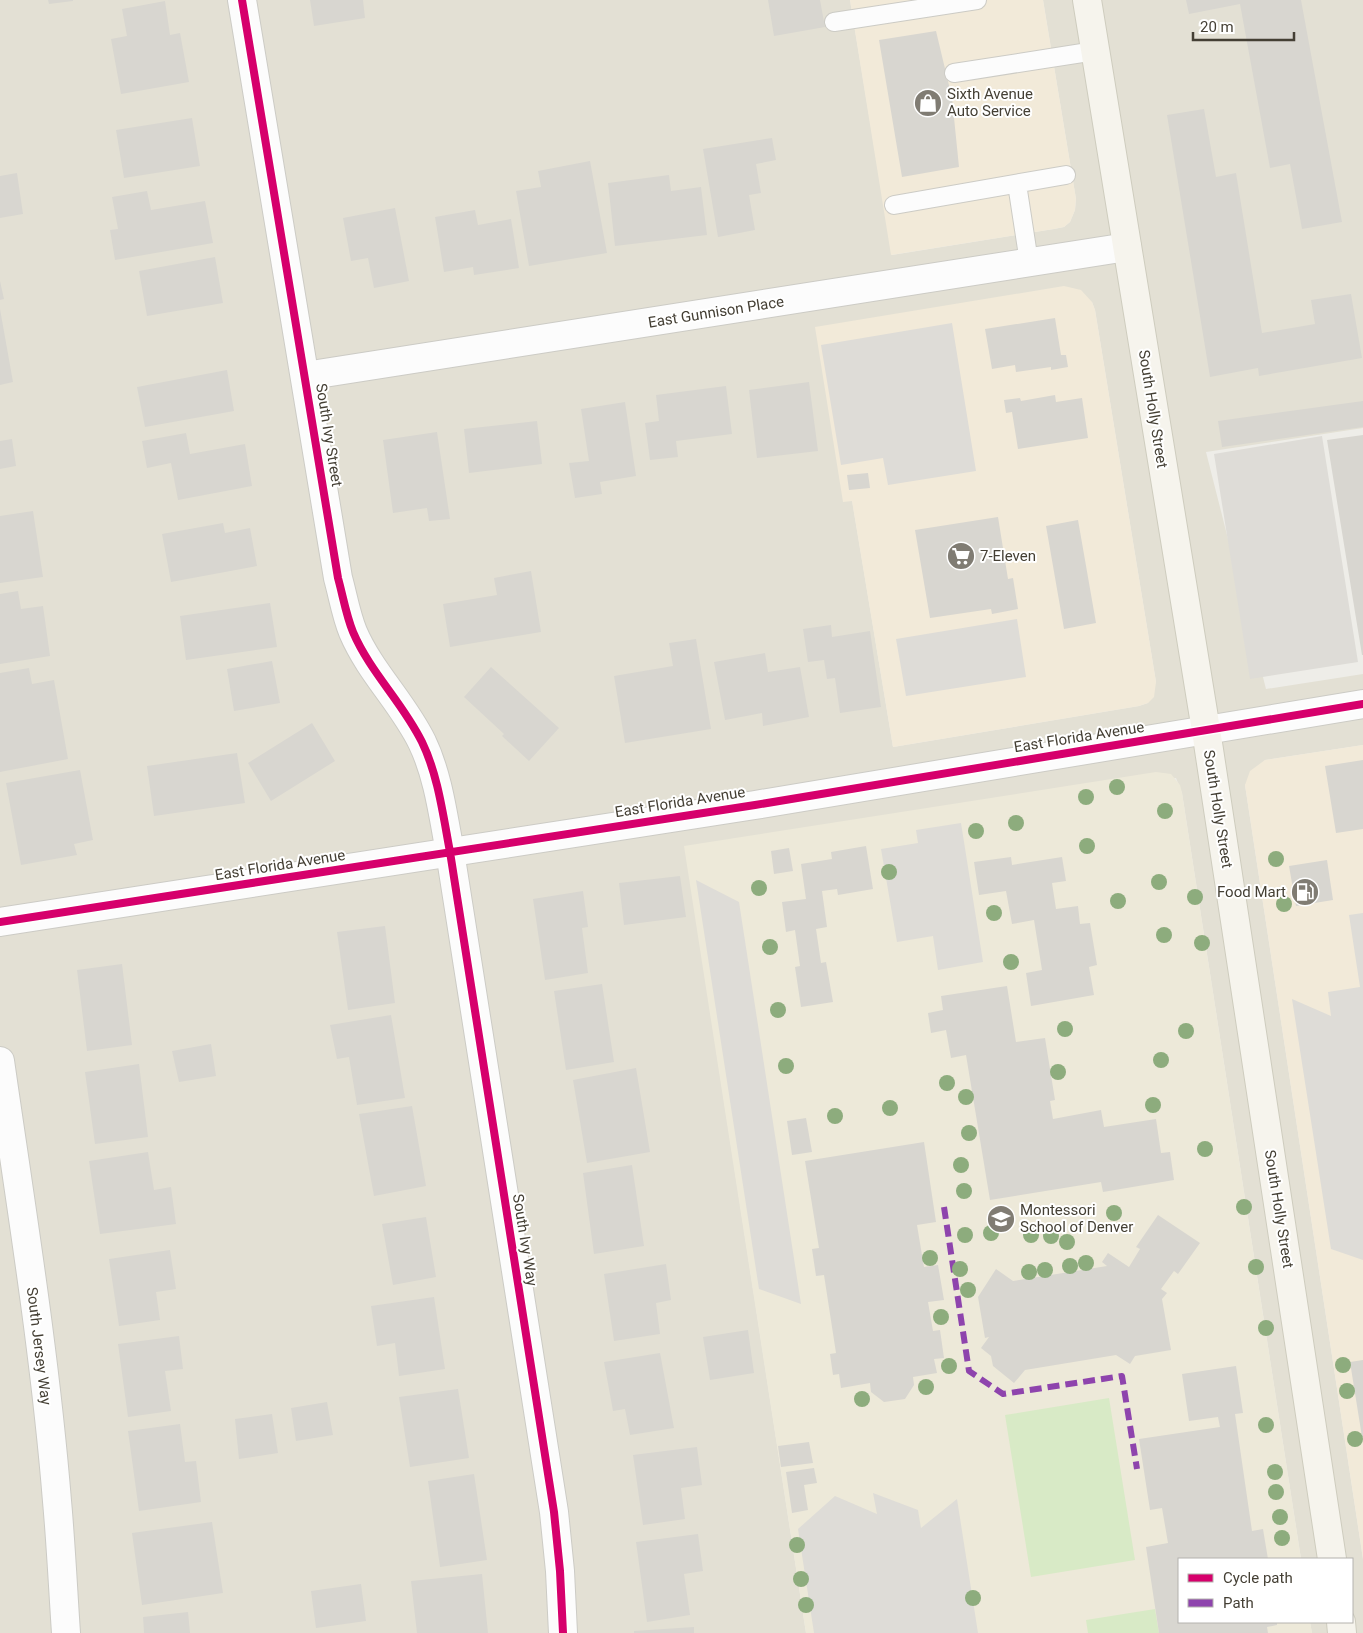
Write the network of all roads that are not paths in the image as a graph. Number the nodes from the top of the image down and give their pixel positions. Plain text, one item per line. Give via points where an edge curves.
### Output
1 (242, 0) edge
2 (977, 0) edge
3 (1086, 0) edge
4 (834, 22) dead end
5 (1095, 51) junction
6 (954, 74) dead end
7 (1066, 176) dead end
8 (1017, 184) junction
9 (894, 205) dead end
10 (1127, 248) junction
11 (1029, 262) junction
12 (305, 376) junction
13 (1363, 704) edge
14 (1206, 730) junction
15 (450, 852) junction
16 (0, 922) edge
17 (0, 1061) edge
18 (1332, 1558) edge
19 (66, 1633) edge
20 (563, 1633) edge

1 - 12 street, South Ivy Street
2 - 4 lane
3 - 5 main road, South Holly Street
5 - 6 lane
5 - 10 main road, South Holly Street
7 - 8 lane
8 - 9 lane
8 - 11 lane
10 - 11 street, East Gunnison Place
10 - 14 main road, South Holly Street
11 - 12 street, East Gunnison Place
12 - 15 street, South Ivy Street via 338,578 351,624 372,666 408,717 426,751 438,789
13 - 14 street, East Florida Avenue
14 - 15 street, East Florida Avenue
14 - 18 main road, South Holly Street
15 - 16 street, East Florida Avenue
15 - 20 street, South Ivy Way via 554,1512
17 - 19 street, South Jersey Way via 36,1313 57,1500

